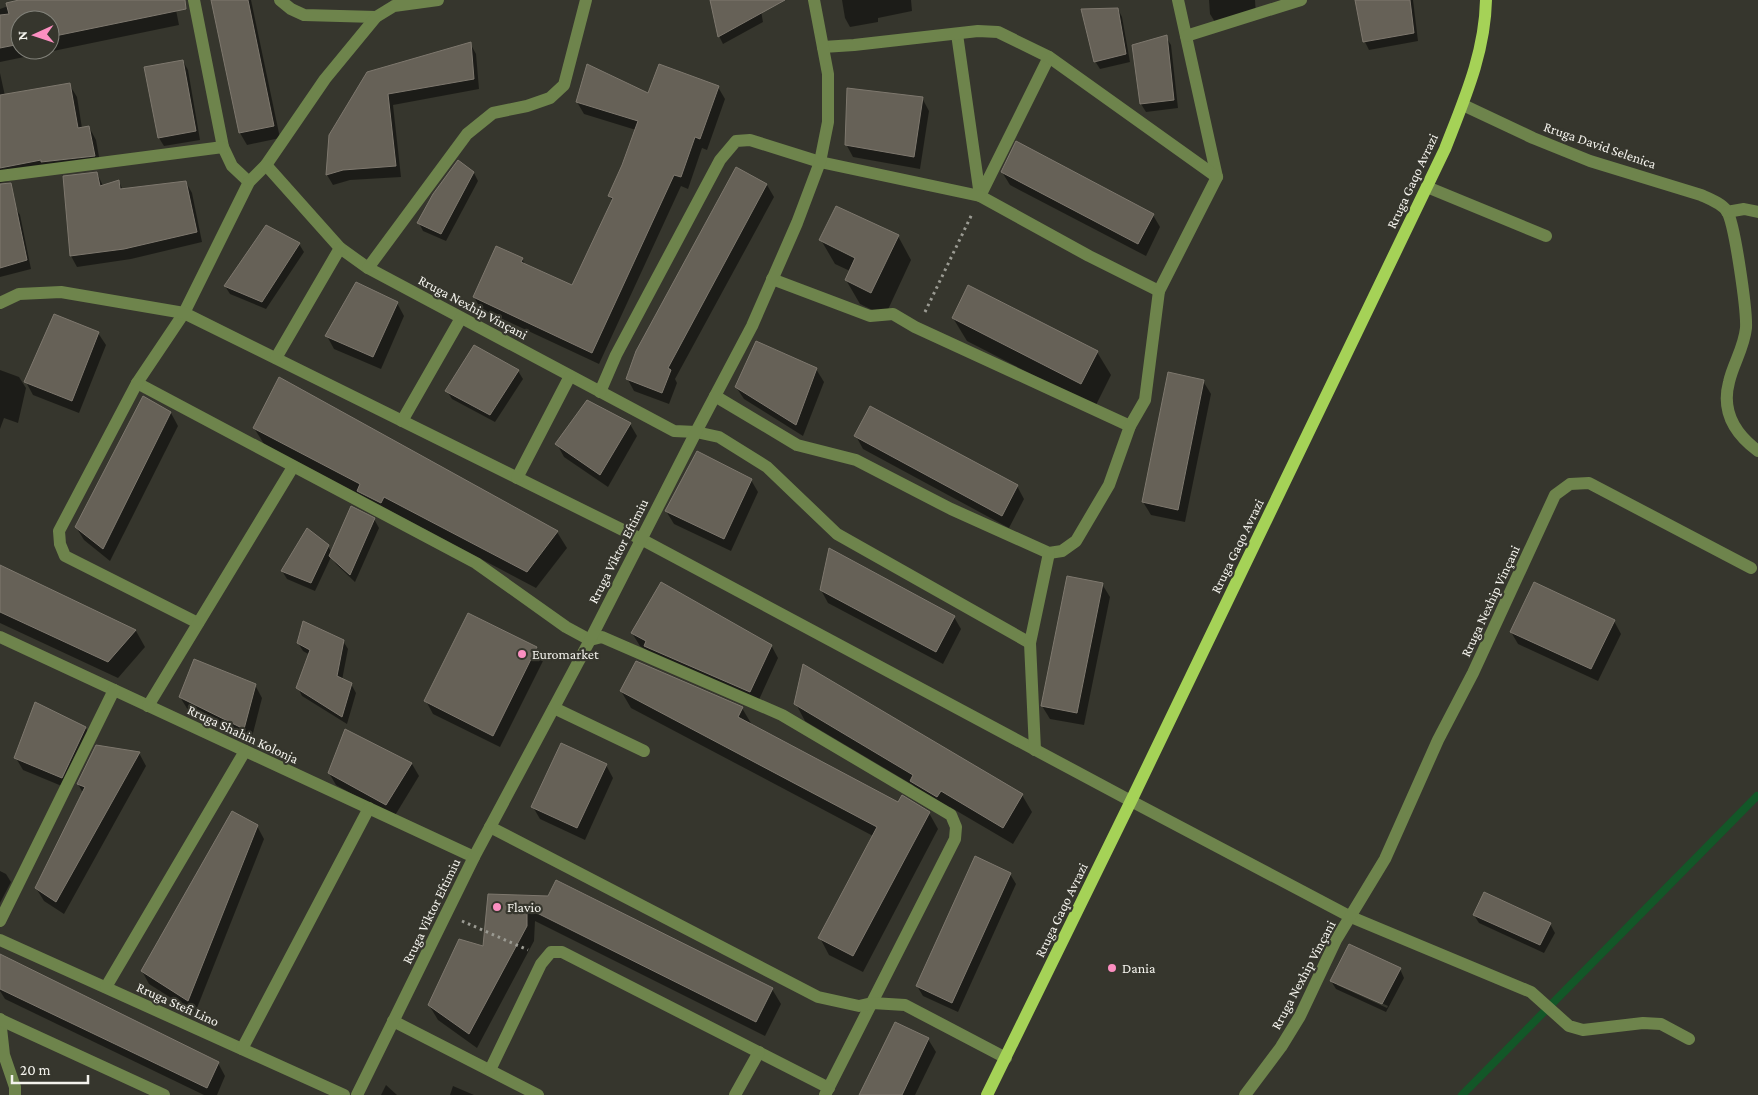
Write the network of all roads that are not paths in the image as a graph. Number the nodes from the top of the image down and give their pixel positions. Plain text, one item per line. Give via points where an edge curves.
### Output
1 (194, 0) edge
2 (280, 0) edge
3 (438, 0) edge
4 (586, 0) edge
5 (814, 0) edge
6 (1178, 0) edge
7 (1301, 0) edge
8 (1486, 0) edge
9 (376, 17) junction
10 (956, 34) junction
11 (1186, 36) junction
12 (823, 47) junction
13 (1049, 57) junction
14 (1463, 105) junction
15 (223, 146) junction
16 (820, 162) junction
17 (266, 165) junction
18 (0, 176) edge
19 (1217, 177) junction
20 (248, 182) junction
21 (1427, 187) junction
22 (980, 196) junction
23 (1727, 212) junction
24 (1758, 212) edge
25 (1546, 236) dead end
26 (340, 248) junction
27 (368, 268) junction
28 (772, 279) junction
29 (1159, 291) junction
30 (0, 303) edge
31 (184, 313) junction
32 (461, 318) junction
33 (276, 358) junction
34 (570, 376) junction
35 (137, 384) junction
36 (600, 392) junction
37 (715, 396) junction
38 (402, 421) junction
39 (1130, 426) junction
40 (696, 432) junction
41 (1758, 451) edge
42 (293, 467) junction
43 (517, 478) junction
44 (641, 539) junction
45 (1049, 553) junction
46 (1751, 568) dead end
47 (198, 623) junction
48 (0, 637) edge
49 (590, 640) junction
50 (1030, 643) junction
51 (114, 690) junction
52 (148, 706) junction
53 (554, 708) junction
54 (1035, 750) junction
55 (244, 751) junction
56 (644, 751) dead end
57 (1131, 801) junction
58 (369, 808) junction
59 (490, 827) junction
60 (474, 857) junction
61 (1351, 916) junction
62 (0, 922) edge
63 (0, 940) edge
64 (106, 987) junction
65 (872, 1003) junction
66 (0, 1020) edge
67 (394, 1020) junction
68 (1689, 1039) dead end
69 (242, 1049) junction
70 (759, 1052) junction
71 (1006, 1058) junction
72 (490, 1070) junction
73 (827, 1091) edge
74 (15, 1095) edge
75 (164, 1095) edge
76 (344, 1095) edge
77 (357, 1095) edge
78 (538, 1095) edge
79 (735, 1095) edge
80 (987, 1095) edge
81 (1245, 1095) edge

1 - 15 street
2 - 9 street via 304,15
3 - 9 street via 394,6
4 - 27 street via 564,85 550,98 492,113 467,134
5 - 12 street, Rruga Viktor Eftimiu
6 - 11 street
7 - 11 street
8 - 14 main road, Rruga Gaqo Avrazi via 1482,41
9 - 17 street via 325,79
10 - 12 street
10 - 13 street via 998,32
10 - 22 street
11 - 19 street
12 - 16 street, Rruga Viktor Eftimiu via 828,74 828,122
13 - 19 street
13 - 22 street
14 - 21 main road, Rruga Gaqo Avrazi
14 - 23 street, Rruga David Selenica via 1590,161 1701,195 1718,203
15 - 18 street
15 - 20 street via 232,166
16 - 22 street
16 - 28 street, Rruga Viktor Eftimiu
16 - 36 street via 750,140 736,141 720,160
17 - 20 street
17 - 26 street, Rruga Nexhip Vinçani
19 - 29 street
20 - 31 street
21 - 25 street
21 - 57 main road, Rruga Gaqo Avrazi
22 - 29 street
23 - 24 street via 1744,209
23 - 41 street via 1746,328 1728,382 1726,401 1735,430
26 - 27 street, Rruga Nexhip Vinçani
26 - 33 street
27 - 32 street, Rruga Nexhip Vinçani
28 - 37 street, Rruga Viktor Eftimiu via 752,326
28 - 39 street via 870,316 893,314
29 - 39 street via 1145,400
30 - 31 street via 19,294 61,292
31 - 33 street, Rruga Nexhip Vinçani
31 - 35 street
32 - 34 street, Rruga Nexhip Vinçani
32 - 38 street
33 - 38 street, Rruga Nexhip Vinçani
34 - 36 street, Rruga Nexhip Vinçani
34 - 43 street
35 - 42 street
35 - 47 street via 59,530 60,544 65,556
36 - 40 street, Rruga Nexhip Vinçani via 674,431
37 - 40 street, Rruga Viktor Eftimiu
37 - 45 street via 797,445 856,460 951,509
38 - 43 street, Rruga Nexhip Vinçani
39 - 45 street via 1109,484 1076,541 1062,551
40 - 44 street, Rruga Viktor Eftimiu
40 - 50 street, Rruga Nexhip Vinçani via 720,437 767,467 837,534
42 - 47 street
42 - 49 street via 476,564
43 - 44 street, Rruga Nexhip Vinçani
44 - 49 street, Rruga Viktor Eftimiu
44 - 54 street, Rruga Nexhip Vinçani
45 - 50 street
46 - 61 street, Rruga Nexhip Vinçani via 1589,483 1570,484 1555,495 1473,673 1438,740 1386,859
47 - 52 street
48 - 51 street, Rruga Shahin Kolonja
49 - 53 street, Rruga Viktor Eftimiu
49 - 65 street via 602,637 782,715 951,816 956,827 955,839
50 - 54 street
51 - 52 street, Rruga Shahin Kolonja
51 - 62 street
52 - 55 street, Rruga Shahin Kolonja
53 - 56 street
53 - 59 street, Rruga Viktor Eftimiu
54 - 57 street, Rruga Nexhip Vinçani
55 - 58 street, Rruga Shahin Kolonja
55 - 64 street
57 - 61 street, Rruga Nexhip Vinçani
57 - 71 main road, Rruga Gaqo Avrazi
58 - 60 street, Rruga Shahin Kolonja
58 - 69 street
59 - 60 street, Rruga Viktor Eftimiu
59 - 65 street via 818,997 859,1006
60 - 67 street, Rruga Viktor Eftimiu
61 - 68 street, Rruga Nexhip Vinçani via 1531,992 1576,1029 1661,1024
61 - 81 street, Rruga Nexhip Vinçani via 1300,1016
63 - 64 street, Rruga Stefi Lino
64 - 69 street, Rruga Stefi Lino
65 - 71 street via 905,1005
65 - 73 street
66 - 74 street via 4,1055
66 - 75 street
67 - 72 street
67 - 77 street, Rruga Viktor Eftimiu
69 - 76 street, Rruga Stefi Lino
70 - 72 street via 562,952 551,952 541,964
70 - 73 street
70 - 79 street
71 - 80 main road, Rruga Gaqo Avrazi
72 - 78 street

